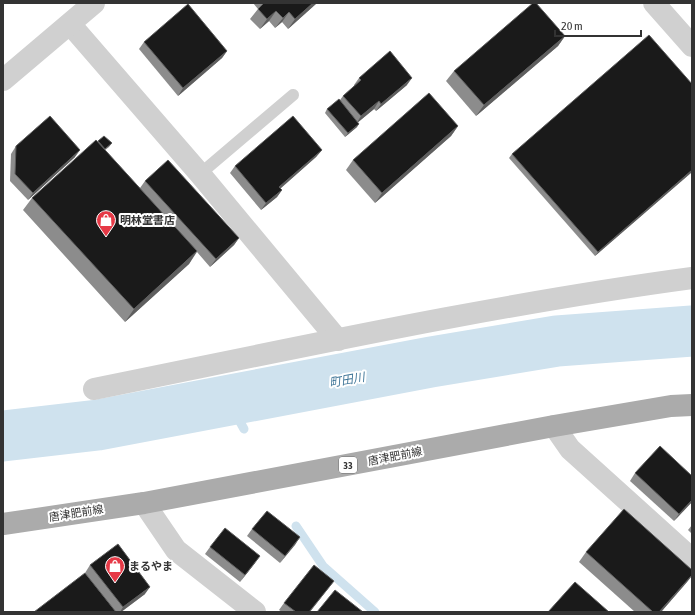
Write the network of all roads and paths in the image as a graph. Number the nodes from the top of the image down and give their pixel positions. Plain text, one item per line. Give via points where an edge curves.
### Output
1 (94, 3) edge
2 (654, 3) edge
3 (70, 24) junction
4 (692, 46) edge
5 (3, 80) edge
6 (293, 95) dead end
7 (200, 174) junction
8 (692, 278) edge
9 (338, 340) junction
10 (94, 389) dead end
11 (692, 405) edge
12 (554, 426) junction
13 (144, 503) junction
14 (3, 524) edge
15 (692, 559) edge
16 (255, 612) edge

1 - 3 street
2 - 4 street
3 - 5 street
3 - 7 street
6 - 7 lane
7 - 9 street
8 - 9 street via 594,291
9 - 10 street
11 - 12 main road, 唐津肥前線 / 33 via 671,406
12 - 13 main road, 唐津肥前線 / 33
12 - 15 street via 570,449
13 - 14 main road, 唐津肥前線 / 33
13 - 16 street via 176,550

